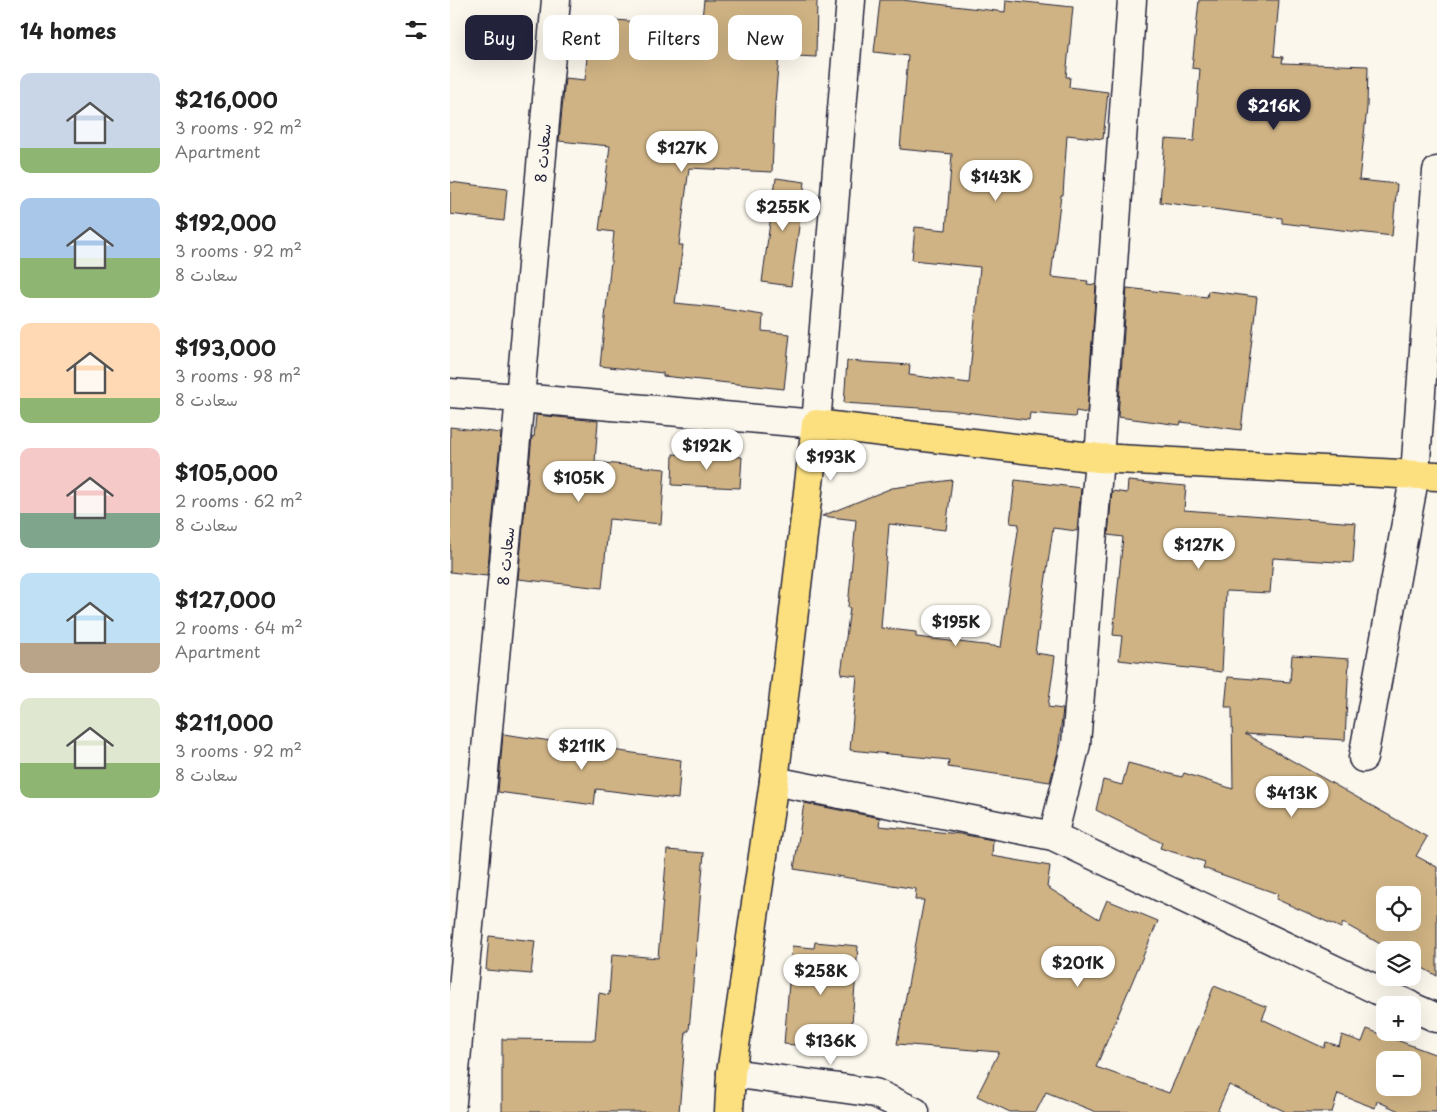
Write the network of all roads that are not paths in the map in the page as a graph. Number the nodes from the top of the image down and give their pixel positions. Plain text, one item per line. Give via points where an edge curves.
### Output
1 (556, 0) edge
2 (851, 0) edge
3 (1132, 0) edge
4 (1437, 171) edge
5 (450, 393) edge
6 (520, 398) junction
7 (816, 424) junction
8 (1099, 458) junction
9 (1426, 475) edge
10 (1363, 758) dead end
11 (774, 781) junction
12 (1053, 836) junction
13 (1390, 996) edge
14 (1421, 1011) edge
15 (1437, 1018) edge
16 (731, 1073) junction
17 (451, 1112) edge
18 (729, 1112) edge
19 (914, 1112) edge

1 - 6 street, سعادت 8
2 - 7 street
3 - 8 street
4 - 9 street
5 - 6 street
6 - 7 street
6 - 17 street, سعادت 8
7 - 8 main road
7 - 11 main road
8 - 9 main road
8 - 12 street via 1076,744
9 - 10 street
11 - 12 street
11 - 16 main road
12 - 13 street
14 - 15 street
16 - 18 main road
16 - 19 street via 875,1093

